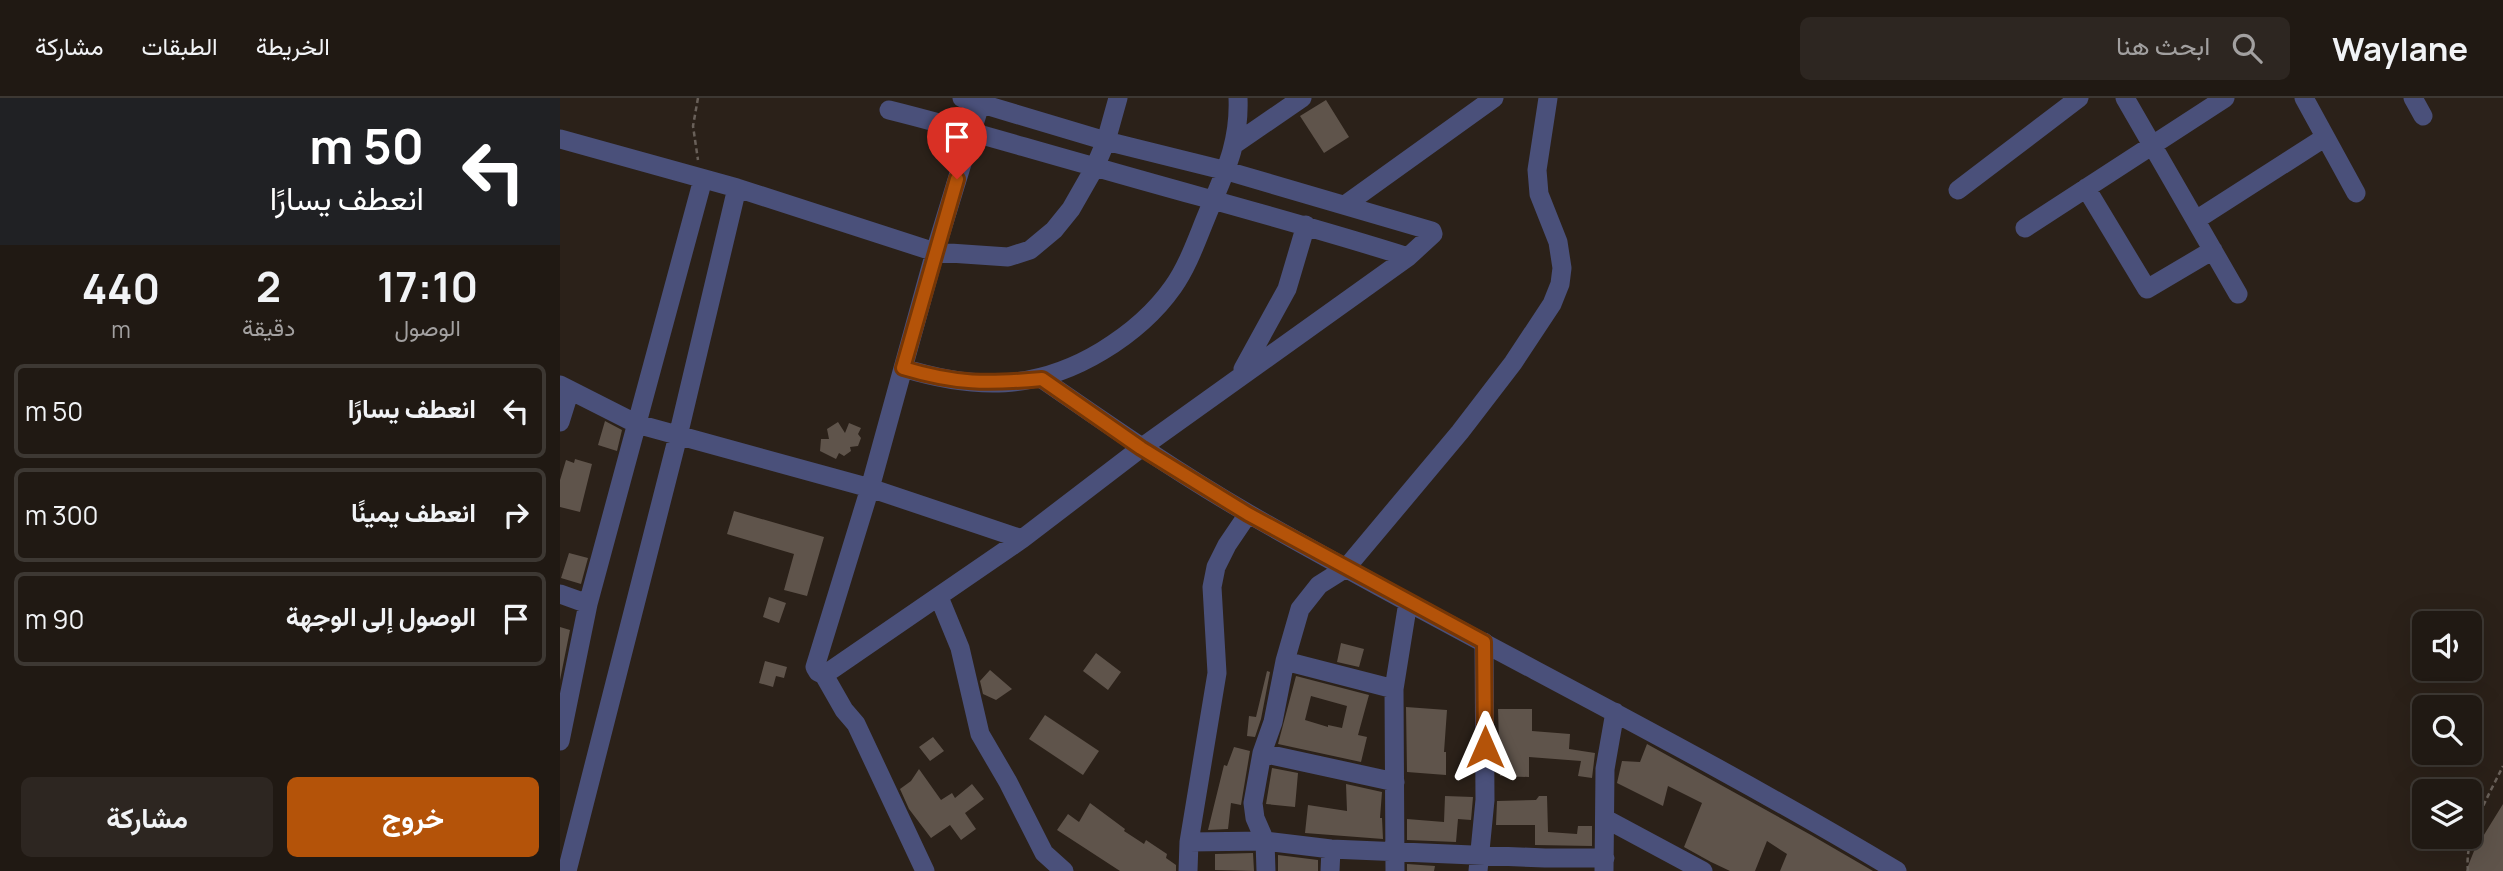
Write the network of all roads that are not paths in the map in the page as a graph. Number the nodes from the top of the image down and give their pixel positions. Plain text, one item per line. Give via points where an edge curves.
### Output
1 (1118, 98) edge
2 (1238, 98) edge
3 (1302, 98) edge
4 (1494, 98) edge
5 (1548, 98) edge
6 (2079, 98) edge
7 (2125, 98) edge
8 (2225, 98) edge
9 (2304, 98) edge
10 (975, 100) edge
11 (889, 110) dead end
12 (971, 130) junction
13 (2324, 138) junction
14 (560, 139) edge
15 (1106, 141) junction
16 (1235, 144) junction
17 (2153, 144) junction
18 (1095, 167) junction
19 (1227, 171) junction
20 (703, 180) junction
21 (737, 188) junction
22 (2086, 188) junction
23 (1958, 190) dead end
24 (2356, 193) dead end
25 (1214, 199) junction
26 (1345, 205) junction
27 (2196, 220) junction
28 (1306, 225) junction
29 (2025, 228) dead end
30 (2213, 250) junction
31 (935, 252) junction
32 (1408, 257) junction
33 (2238, 294) dead end
34 (903, 368) junction
35 (1239, 376) junction
36 (1042, 379) junction
37 (565, 388) edge
38 (560, 422) edge
39 (637, 424) junction
40 (678, 436) junction
41 (1141, 448) junction
42 (870, 488) junction
43 (1248, 514) junction
44 (1022, 539) junction
45 (1346, 568) junction
46 (560, 594) edge
47 (939, 597) junction
48 (1408, 602) junction
49 (588, 604) junction
50 (1484, 642) junction
51 (1285, 661) junction
52 (824, 675) junction
53 (1394, 689) junction
54 (1615, 712) junction
55 (560, 741) edge
56 (1262, 752) junction
57 (1395, 782) junction
58 (1606, 819) junction
59 (1265, 841) junction
60 (1189, 842) junction
61 (1331, 849) junction
62 (1396, 850) junction
63 (566, 862) edge
64 (1478, 863) edge
65 (1544, 865) edge
66 (1604, 865) edge
67 (1677, 865) edge
68 (925, 871) edge
69 (1064, 871) edge
70 (1188, 871) edge
71 (1266, 871) edge
72 (1330, 871) edge
73 (1395, 871) edge
74 (1703, 871) edge
75 (1897, 871) edge

1 - 15 street
2 - 16 street
3 - 16 street
4 - 26 street
5 - 45 street via 1536,170 1562,268 1552,304 1460,432
6 - 23 street
7 - 17 street
8 - 17 street
9 - 13 street
10 - 12 street
10 - 15 street
11 - 12 street
12 - 18 street
12 - 31 street
13 - 24 street
13 - 27 street
14 - 20 street
15 - 18 street
15 - 19 street
16 - 19 street
17 - 22 street
17 - 27 street
18 - 25 street
18 - 31 street via 1054,230 1030,250 1008,257
19 - 25 street
19 - 26 street
20 - 21 street
20 - 39 street
21 - 31 street
21 - 40 street
22 - 29 street
22 - 30 street via 2147,289
25 - 28 street
25 - 36 street via 1174,286 1153,312 1107,349
26 - 32 street via 1432,232
27 - 30 street
28 - 32 street
28 - 35 street via 1287,289
30 - 33 street
31 - 34 street
32 - 35 street
34 - 36 street via 958,382
34 - 42 street
35 - 41 street
36 - 41 street
37 - 38 street
37 - 39 street
39 - 40 street
39 - 49 street
40 - 42 street
40 - 63 street
41 - 43 street
41 - 44 street
42 - 44 street
42 - 52 street via 815,667
43 - 45 street
43 - 60 street via 1216,567 1212,587 1217,673
44 - 47 street
45 - 48 street
45 - 51 street via 1320,585 1300,609
46 - 49 street
47 - 52 street
47 - 69 street via 960,648 980,734 1044,853
48 - 50 street
48 - 53 street
49 - 55 street
50 - 54 street
50 - 64 street via 1485,800
51 - 53 street
51 - 56 street
52 - 68 street via 856,724
53 - 57 street
54 - 58 street via 1605,769
54 - 75 street via 1793,808
56 - 57 street
56 - 59 street via 1253,803
57 - 62 street
58 - 66 street
58 - 67 street
59 - 60 street
59 - 61 street
59 - 71 street
60 - 70 street
61 - 62 street
61 - 72 street
62 - 64 street
62 - 73 street
64 - 65 street
65 - 66 street
67 - 74 street

